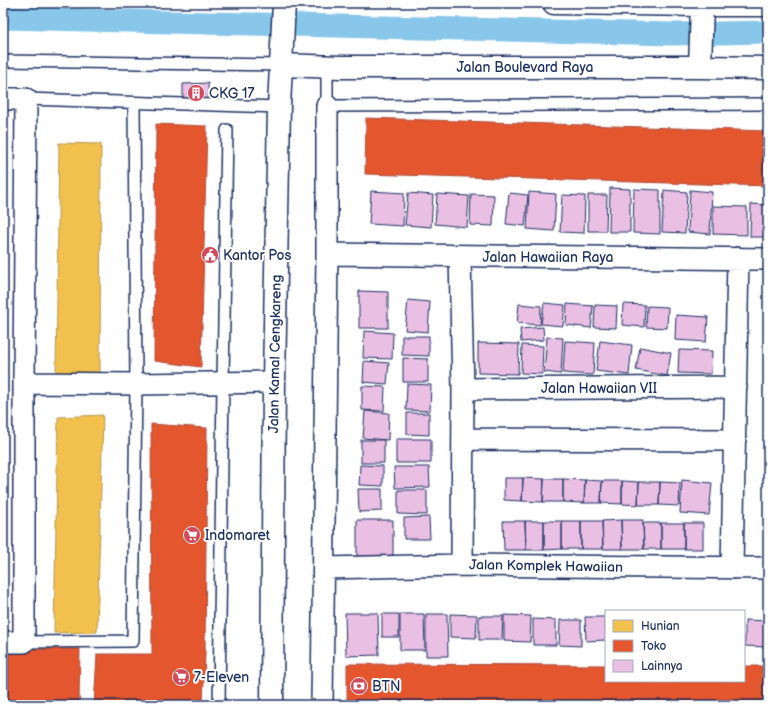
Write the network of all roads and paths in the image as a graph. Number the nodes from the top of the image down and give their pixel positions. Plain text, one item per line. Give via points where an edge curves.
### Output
1 (554, 3) edge
2 (768, 5) edge
3 (284, 8) edge
4 (702, 10) junction
5 (281, 57) junction
6 (3, 61) edge
7 (700, 64) junction
8 (327, 66) junction
9 (768, 68) edge
10 (3, 99) edge
11 (26, 99) junction
12 (134, 103) junction
13 (768, 104) edge
14 (327, 106) junction
15 (279, 107) junction
16 (227, 130) dead end
17 (327, 254) junction
18 (460, 256) junction
19 (738, 258) junction
20 (768, 259) edge
21 (223, 382) junction
22 (274, 382) junction
23 (24, 383) junction
24 (136, 384) junction
25 (736, 387) junction
26 (463, 389) junction
27 (463, 439) junction
28 (735, 440) junction
29 (462, 565) junction
30 (324, 568) junction
31 (732, 568) junction
32 (768, 568) edge
33 (3, 642) edge
34 (24, 642) junction
35 (220, 705) edge
36 (272, 705) edge
37 (322, 705) edge

1 - 4 street
2 - 4 street
3 - 5 street, Jalan Kamal Cengkareng
4 - 7 street
5 - 6 lane
5 - 8 street, Jalan Boulevard Raya
5 - 15 street, Jalan Kamal Cengkareng
7 - 8 street, Jalan Boulevard Raya
7 - 9 street, Jalan Boulevard Raya
8 - 14 lane
10 - 11 street
11 - 12 lane
11 - 23 street
12 - 15 lane
12 - 24 lane
13 - 14 lane
14 - 17 street
15 - 22 street, Jalan Kamal Cengkareng
16 - 21 lane
17 - 18 street, Jalan Hawaiian Raya
17 - 30 street
18 - 19 street, Jalan Hawaiian Raya
18 - 26 street
19 - 20 street, Jalan Hawaiian Raya
19 - 25 street
21 - 22 street
21 - 24 street
21 - 35 lane
22 - 36 street, Jalan Kamal Cengkareng
23 - 24 street
23 - 34 street
24 - 34 lane via 134,641
25 - 26 street, Jalan Hawaiian VII
25 - 28 street
26 - 27 street
27 - 28 street
27 - 29 street
28 - 31 street
29 - 30 street, Jalan Komplek Hawaiian
29 - 31 street, Jalan Komplek Hawaiian
30 - 37 street
31 - 32 street, Jalan Komplek Hawaiian
33 - 34 street

